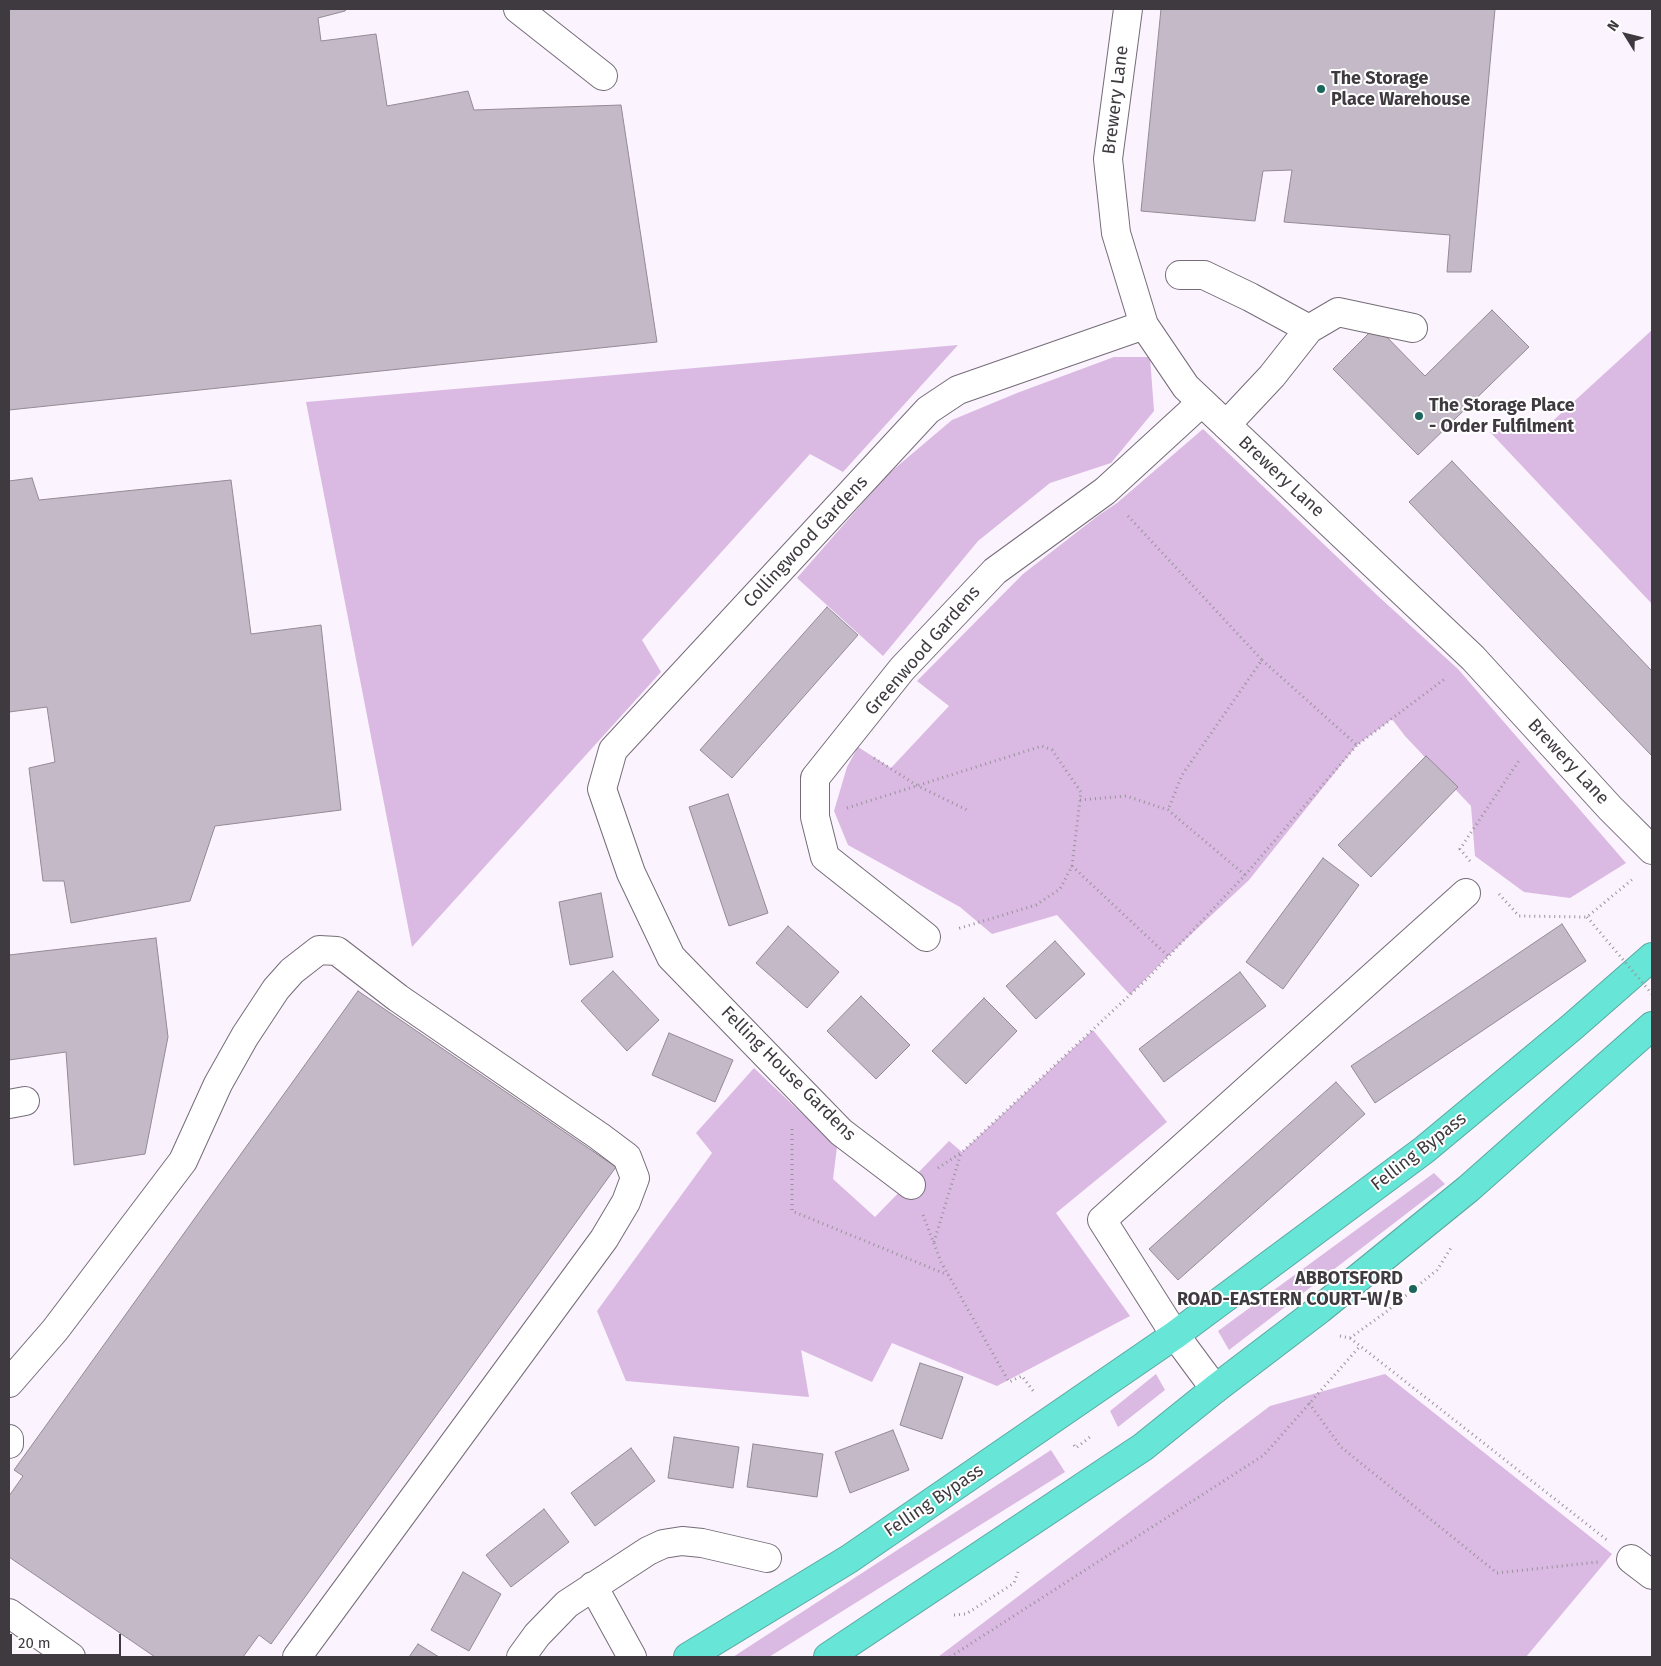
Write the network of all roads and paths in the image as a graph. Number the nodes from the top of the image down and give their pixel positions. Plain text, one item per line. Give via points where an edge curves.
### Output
1 (518, 9) edge
2 (1128, 9) edge
3 (603, 76) dead end
4 (1180, 275) dead end
5 (1144, 324) junction
6 (1309, 328) junction
7 (1413, 328) dead end
8 (1202, 402) junction
9 (1226, 425) junction
10 (1105, 491) junction
11 (1473, 658) junction
12 (1262, 660) junction
13 (1539, 731) junction
14 (846, 740) junction
15 (1357, 745) junction
16 (918, 786) junction
17 (1080, 800) junction
18 (967, 810) dead end
19 (1168, 810) junction
20 (815, 817) junction
21 (1652, 850) edge
22 (1072, 866) junction
23 (1638, 874) dead end
24 (1245, 875) junction
25 (1475, 885) junction
26 (1587, 917) junction
27 (926, 937) joint
28 (1168, 956) junction
29 (671, 957) joint
30 (1652, 957) edge
31 (1652, 994) edge
32 (1652, 1026) edge
33 (792, 1081) junction
34 (962, 1152) junction
35 (911, 1185) junction
36 (934, 1244) junction
37 (948, 1275) junction
38 (1175, 1335) junction
39 (1350, 1338) dead end
40 (1360, 1346) junction
41 (9, 1383) edge
42 (1214, 1389) junction
43 (1309, 1404) junction
44 (1054, 1418) junction
45 (9, 1439) edge
46 (9, 1444) edge
47 (1125, 1459) junction
48 (767, 1558) dead end
49 (1631, 1558) junction
50 (1652, 1575) edge
51 (593, 1586) junction
52 (9, 1612) edge
53 (71, 1657) edge
54 (297, 1657) edge
55 (520, 1657) edge
56 (632, 1657) edge
57 (688, 1657) edge
58 (828, 1657) edge
59 (950, 1657) edge

1 - 3 street
2 - 5 street, Brewery Lane via 1108,159 1116,233
4 - 6 street via 1204,275
5 - 8 street, Brewery Lane via 1186,387
5 - 29 street, Collingwood Gardens via 958,390 928,410 613,750 602,789 631,872
6 - 7 street via 1338,312
6 - 9 street via 1272,376
8 - 9 street, Brewery Lane
8 - 10 street, Greenwood Gardens
9 - 11 street, Brewery Lane
10 - 12 path
10 - 14 street, Greenwood Gardens via 995,570 902,669
11 - 13 street, Brewery Lane
11 - 15 path
12 - 15 path
12 - 19 path via 1182,775
13 - 21 street, Brewery Lane
13 - 25 path via 1460,849
14 - 16 path
14 - 20 street, Greenwood Gardens via 815,778
15 - 24 path
16 - 17 path via 1042,746 1052,750 1081,792
16 - 18 path
16 - 20 path
17 - 19 path via 1126,796
17 - 22 path
19 - 24 path
20 - 27 street, Greenwood Gardens via 825,856
22 - 27 path via 1060,889 1036,905
22 - 28 path
23 - 26 path
24 - 28 path
25 - 26 path via 1519,916
25 - 38 street via 1102,1220
26 - 31 path, bridge
28 - 34 path via 1150,977
29 - 33 street, Felling House Gardens
30 - 38 highway, Felling Bypass via 1424,1150
32 - 42 highway via 1468,1189 1320,1309
33 - 35 street, Felling House Gardens via 841,1132
33 - 37 path via 792,1211
34 - 35 path
34 - 36 path
35 - 36 path
36 - 37 path
37 - 44 path via 1009,1382 1022,1376
38 - 42 street
38 - 44 highway, Felling Bypass
39 - 40 path
40 - 43 path
40 - 49 path
41 - 54 street via 55,1330 183,1162 218,1084 245,1036 292,970 319,950 336,951 627,1158 635,1178 626,1202 604,1239
42 - 47 highway
43 - 49 path via 1341,1447 1497,1572
43 - 59 path via 1264,1455
44 - 47 path via 1076,1448 1102,1427
44 - 57 highway, Felling Bypass via 849,1559
45 - 46 street
47 - 58 highway
48 - 51 street via 702,1543 682,1541 663,1544
49 - 50 street
51 - 55 street via 553,1617
51 - 56 street
52 - 53 street

